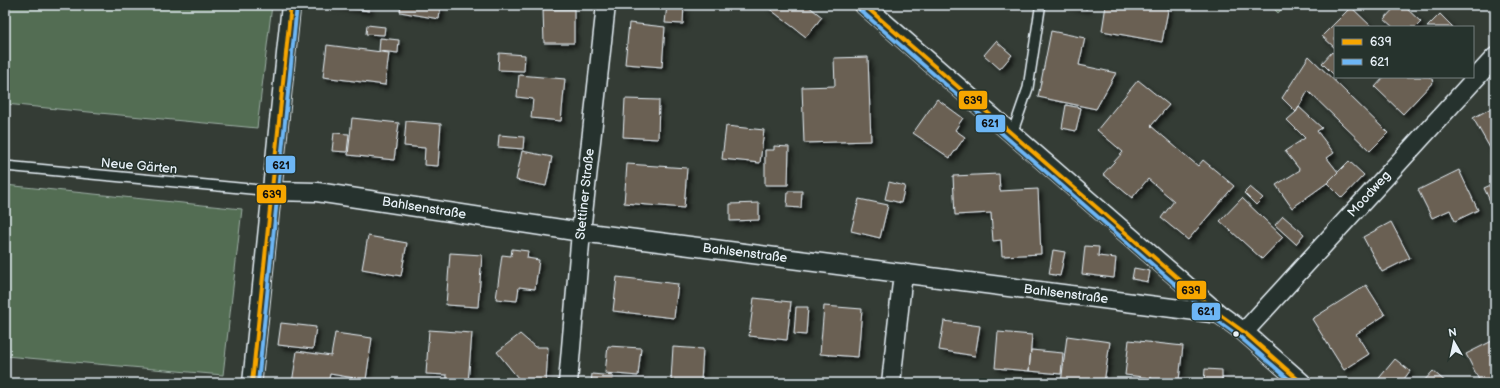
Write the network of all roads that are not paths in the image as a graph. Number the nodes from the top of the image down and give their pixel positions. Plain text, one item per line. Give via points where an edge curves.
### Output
1 (291, 5) edge
2 (606, 5) edge
3 (864, 5) edge
4 (1040, 9) dead end
5 (1495, 57) edge
6 (1012, 134) junction
7 (5, 166) edge
8 (271, 191) junction
9 (581, 232) junction
10 (903, 273) junction
11 (1219, 314) junction
12 (1244, 332) junction
13 (252, 383) edge
14 (568, 383) edge
15 (891, 383) edge
16 (1302, 383) edge

1 - 8 street
2 - 9 street, Stettiner Straße
3 - 6 street
4 - 6 lane via 1028,88
5 - 12 street, Moodweg
6 - 11 street
7 - 8 lane, Neue Gärten
8 - 9 street, Bahlsenstraße via 317,192
8 - 13 street
9 - 10 street, Bahlsenstraße
9 - 14 street, Stettiner Straße
10 - 11 street, Bahlsenstraße
10 - 15 street
11 - 12 street
12 - 16 street

